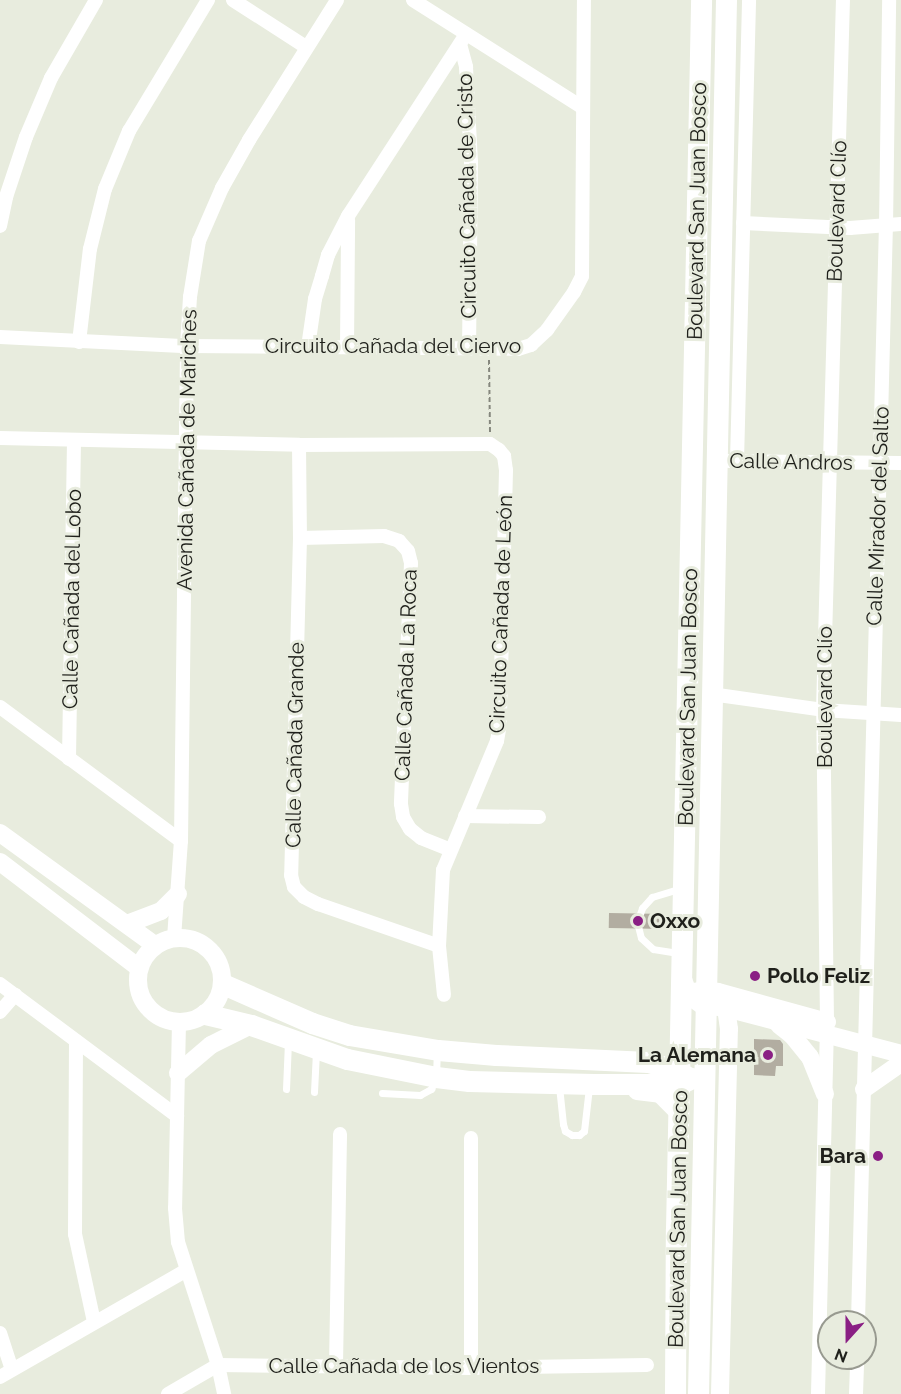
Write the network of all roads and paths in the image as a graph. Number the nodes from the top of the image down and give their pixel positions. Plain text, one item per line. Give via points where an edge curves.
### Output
1 (96, 0) edge
2 (207, 0) edge
3 (233, 0) edge
4 (337, 0) edge
5 (414, 0) edge
6 (584, 0) edge
7 (702, 0) edge
8 (726, 0) edge
9 (749, 0) edge
10 (843, 0) edge
11 (889, 0) edge
12 (463, 39) junction
13 (306, 46) junction
14 (583, 108) junction
15 (348, 216) junction
16 (743, 223) junction
17 (901, 224) edge
18 (0, 226) edge
19 (886, 226) junction
20 (837, 228) junction
21 (0, 337) edge
22 (79, 342) junction
23 (187, 346) junction
24 (308, 347) junction
25 (346, 347) junction
26 (470, 348) junction
27 (489, 348) junction
28 (0, 438) edge
29 (74, 440) junction
30 (185, 441) junction
31 (299, 444) junction
32 (490, 444) junction
33 (727, 461) junction
34 (829, 463) junction
35 (879, 463) junction
36 (901, 463) edge
37 (300, 538) junction
38 (711, 694) junction
39 (0, 707) edge
40 (823, 710) junction
41 (873, 713) junction
42 (901, 715) edge
43 (69, 759) junction
44 (465, 816) junction
45 (539, 817) dead end
46 (0, 833) edge
47 (181, 841) junction
48 (450, 850) junction
49 (0, 862) edge
50 (684, 887) junction
51 (178, 894) junction
52 (127, 924) junction
53 (174, 938) junction
54 (155, 945) junction
55 (439, 946) junction
56 (682, 964) junction
57 (139, 968) junction
58 (0, 984) edge
59 (223, 984) junction
60 (15, 995) junction
61 (444, 995) dead end
62 (699, 1003) junction
63 (0, 1012) edge
64 (206, 1014) junction
65 (773, 1021) junction
66 (178, 1022) junction
67 (251, 1025) junction
68 (826, 1028) junction
69 (288, 1039) junction
70 (866, 1039) junction
71 (76, 1041) junction
72 (901, 1042) edge
73 (316, 1049) junction
74 (438, 1050) junction
75 (901, 1054) edge
76 (705, 1059) junction
77 (633, 1062) junction
78 (901, 1063) edge
79 (178, 1073) junction
80 (436, 1077) junction
81 (683, 1078) junction
82 (559, 1084) junction
83 (592, 1084) junction
84 (286, 1089) dead end
85 (864, 1089) junction
86 (314, 1092) dead end
87 (382, 1093) dead end
88 (825, 1094) junction
89 (705, 1099) junction
90 (679, 1113) junction
91 (177, 1116) junction
92 (340, 1134) dead end
93 (678, 1137) junction
94 (471, 1138) dead end
95 (704, 1139) junction
96 (185, 1271) junction
97 (858, 1310) edge
98 (94, 1322) junction
99 (0, 1333) edge
100 (218, 1365) junction
101 (336, 1365) junction
102 (647, 1365) dead end
103 (471, 1368) junction
104 (857, 1370) edge
105 (6, 1373) edge
106 (168, 1394) edge
107 (224, 1394) edge
108 (675, 1394) edge
109 (698, 1394) edge
110 (720, 1394) edge
111 (818, 1394) edge
112 (856, 1394) edge

1 - 18 street via 51,78 22,147
2 - 22 street via 129,131 105,189 90,249
3 - 13 street
4 - 13 street, Avenida Cañada de Mariches
5 - 12 street
6 - 14 street, Circuito Cañada del Ciervo
7 - 50 main road, Boulevard San Juan Bosco
8 - 33 main road, Boulevard San Juan Bosco
9 - 16 street
10 - 20 street, Boulevard Clío
11 - 19 street, Calle Mirador del Salto
12 - 14 street
12 - 15 street
12 - 26 street, Circuito Cañada de Cristo via 471,161
13 - 23 street, Avenida Cañada de Mariches via 233,169 199,241
14 - 27 street, Circuito Cañada del Ciervo via 582,276 540,338 531,345 518,349
15 - 24 street via 328,255 315,299
15 - 25 street
16 - 20 street
16 - 33 street
17 - 19 street
19 - 20 street
19 - 35 street, Calle Mirador del Salto
20 - 34 street, Boulevard Clío
21 - 22 street, Circuito Cañada del Ciervo
22 - 23 street, Circuito Cañada del Ciervo
23 - 24 street, Circuito Cañada del Ciervo
23 - 30 street, Avenida Cañada de Mariches
24 - 25 street, Circuito Cañada del Ciervo
25 - 26 street, Circuito Cañada del Ciervo
26 - 27 street, Circuito Cañada del Ciervo
27 - 32 path
28 - 29 street
29 - 30 street
29 - 43 street, Calle Cañada del Lobo
30 - 31 street
30 - 47 street, Avenida Cañada de Mariches
31 - 32 street
31 - 37 street, Calle Cañada Grande
32 - 44 street, Circuito Cañada de León via 504,456 506,470 500,724 497,741
33 - 34 street, Calle Andros
33 - 38 main road, Boulevard San Juan Bosco
34 - 35 street, Calle Andros
34 - 40 street, Boulevard Clío
35 - 36 street, Calle Andros
35 - 41 street, Calle Mirador del Salto
37 - 48 street, Calle Cañada La Roca via 384,536 399,541 408,551 411,562 401,804 410,829
37 - 55 street, Calle Cañada Grande via 291,875 294,887 318,904
38 - 40 street
38 - 62 main road, Boulevard San Juan Bosco
39 - 43 street
40 - 41 street
40 - 68 street, Boulevard Clío
41 - 42 street
41 - 70 street, Calle Mirador del Salto
43 - 47 street
44 - 45 street
44 - 48 street, Circuito Cañada de León
46 - 52 street
47 - 51 street, Avenida Cañada de Mariches
48 - 55 street, Circuito Cañada de León via 440,891
49 - 57 street
50 - 56 main road, Boulevard San Juan Bosco
50 - 56 lane via 652,897 637,922 641,938
51 - 52 street via 161,911
51 - 53 street, Avenida Cañada de Mariches
52 - 54 street
53 - 54 street
53 - 59 street via 198,941 209,949 222,971
54 - 57 street
55 - 61 street, Circuito Cañada de León
56 - 62 main road via 694,987 700,988
57 - 66 street via 142,998 164,1019
58 - 60 street
59 - 64 street via 218,1001
59 - 74 main road via 349,1035
60 - 63 street
60 - 71 street
62 - 65 street
62 - 68 street
62 - 76 main road, Boulevard San Juan Bosco
62 - 77 main road via 662,1051
62 - 81 main road, Boulevard San Juan Bosco
62 - 110 street via 729,1029
64 - 66 street
64 - 67 main road
65 - 68 street
65 - 88 street via 792,1035 810,1057
66 - 79 street
67 - 69 main road
67 - 79 street via 211,1045
68 - 70 street
68 - 88 street, Boulevard Clío
69 - 73 main road
69 - 84 lane
70 - 72 street
70 - 75 street
70 - 85 street, Calle Mirador del Salto
71 - 91 street
71 - 98 street via 75,1234
73 - 80 main road
73 - 86 lane
74 - 77 main road
74 - 80 lane
76 - 81 main road
76 - 89 main road, Boulevard San Juan Bosco
77 - 81 main road via 660,1064
78 - 85 street
79 - 91 street
80 - 82 main road
80 - 87 lane via 431,1089 420,1095
81 - 83 main road
81 - 89 main road
81 - 90 main road, Boulevard San Juan Bosco
82 - 83 main road
82 - 83 lane via 563,1124 572,1135 584,1131
83 - 90 street via 609,1090 660,1094
85 - 97 street, Calle Mirador del Salto
88 - 111 street, Boulevard Clío
89 - 95 main road, Boulevard San Juan Bosco
90 - 93 main road, Boulevard San Juan Bosco
91 - 96 street via 176,1220
92 - 101 street
93 - 95 main road via 689,1125 700,1131
93 - 108 main road, Boulevard San Juan Bosco
94 - 103 street
95 - 109 main road, Boulevard San Juan Bosco
96 - 98 street
96 - 100 street
98 - 105 street
99 - 105 street
100 - 101 street, Calle Cañada de los Vientos
100 - 106 street
100 - 107 street
101 - 103 street, Calle Cañada de los Vientos
102 - 103 street, Calle Cañada de los Vientos
104 - 112 street

